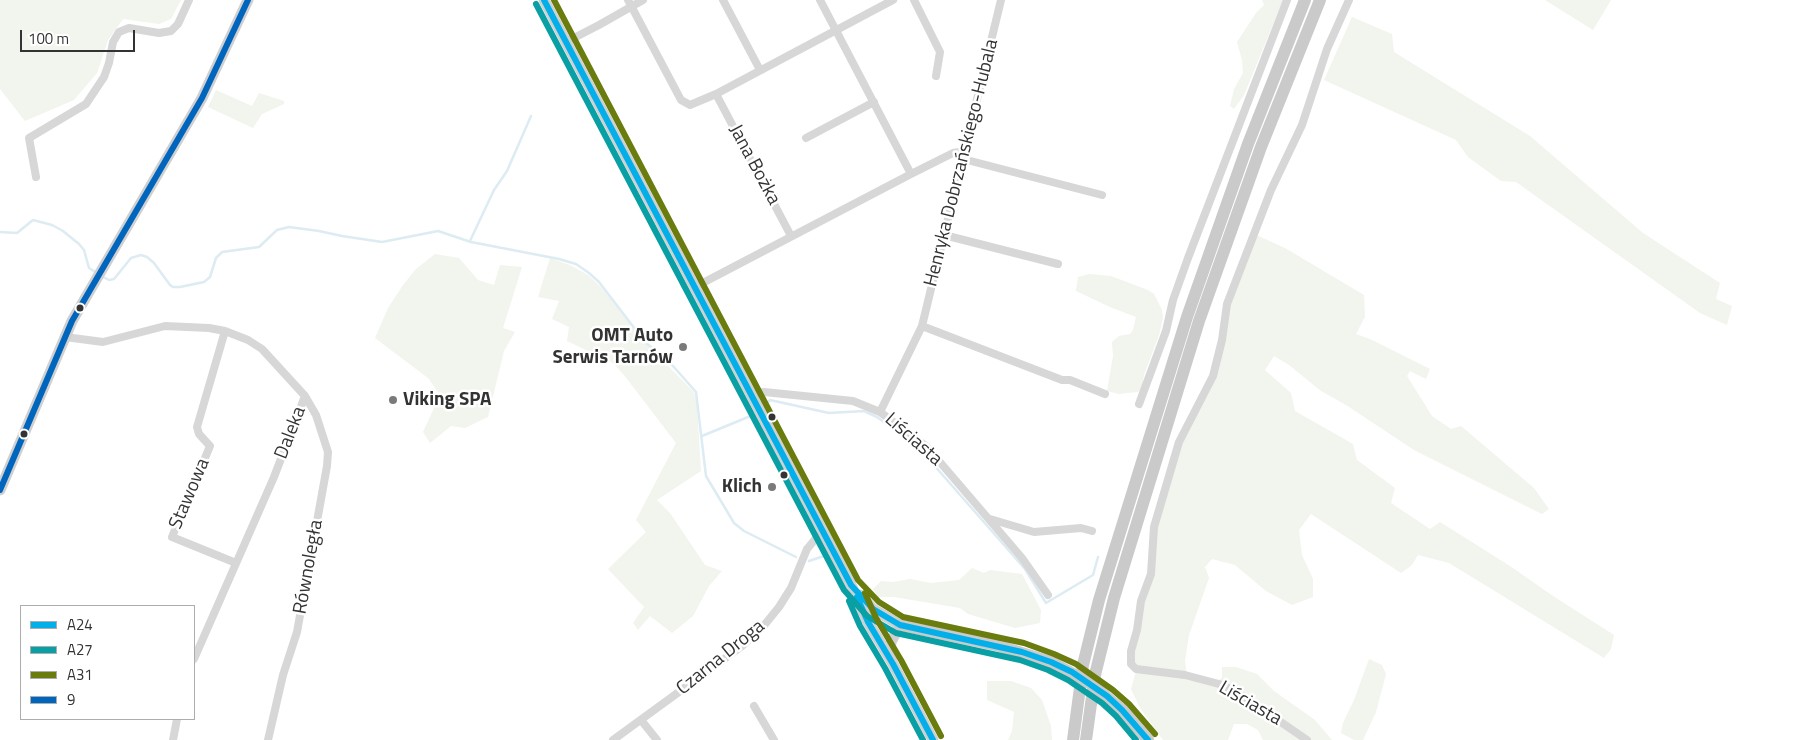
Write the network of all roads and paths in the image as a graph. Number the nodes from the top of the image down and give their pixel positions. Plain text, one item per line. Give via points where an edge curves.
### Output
1 (189, 0) edge
2 (248, 0) edge
3 (544, 0) edge
4 (643, 0) edge
5 (723, 0) edge
6 (820, 0) edge
7 (893, 0) edge
8 (914, 0) edge
9 (1001, 0) edge
10 (1287, 0) edge
11 (1305, 0) edge
12 (1320, 0) edge
13 (1349, 0) edge
14 (629, 3) edge
15 (836, 31) junction
16 (566, 42) junction
17 (760, 70) junction
18 (936, 76) dead end
19 (716, 94) junction
20 (874, 102) junction
21 (806, 138) dead end
22 (965, 151) junction
23 (962, 159) junction
24 (911, 174) junction
25 (36, 177) dead end
26 (1102, 195) dead end
27 (944, 235) junction
28 (791, 236) junction
29 (1058, 264) dead end
30 (695, 287) junction
31 (922, 326) junction
32 (225, 330) junction
33 (65, 337) junction
34 (1106, 394) dead end
35 (305, 396) junction
36 (752, 396) junction
37 (1139, 404) dead end
38 (880, 412) junction
39 (1, 485) edge
40 (990, 519) junction
41 (1092, 531) dead end
42 (824, 534) junction
43 (236, 563) junction
44 (851, 585) junction
45 (1048, 595) dead end
46 (862, 608) junction
47 (900, 625) junction
48 (885, 653) junction
49 (195, 657) edge
50 (893, 664) junction
51 (754, 706) dead end
52 (177, 720) edge
53 (641, 720) junction
54 (173, 740) edge
55 (268, 740) edge
56 (613, 740) edge
57 (657, 740) edge
58 (774, 740) edge
59 (933, 740) edge
60 (1073, 740) edge
61 (1086, 740) edge
62 (1148, 740) edge
63 (1308, 740) edge

1 - 25 street via 178,24 171,31 159,33 129,28 119,32 113,42 104,77 86,104 29,138
2 - 33 main road via 202,98
3 - 16 main road
4 - 14 street
5 - 17 street
6 - 15 street
7 - 15 street
8 - 18 street via 940,52
9 - 22 street, Henryka Dobrzańskiego-Hubala
10 - 37 street via 1188,258
11 - 60 main road via 1248,144 1172,363 1099,600 1083,665
12 - 61 main road via 1260,147 1199,321 1109,615 1095,675
13 - 63 street, Liściasta via 1327,49 1302,124 1271,190 1227,304 1213,376 1179,442 1154,527 1151,574 1141,601 1130,664 1142,671 1196,677 1237,692
14 - 16 street via 599,25
14 - 19 street via 684,103 690,105
15 - 17 street
15 - 20 street
16 - 30 main road
17 - 19 street
19 - 28 street, Jana Bożka
20 - 21 street
20 - 24 street
22 - 23 street, Henryka Dobrzańskiego-Hubala
22 - 24 street
23 - 26 street
23 - 27 street, Henryka Dobrzańskiego-Hubala
24 - 28 street
27 - 29 street
27 - 31 street, Henryka Dobrzańskiego-Hubala
28 - 30 street
30 - 36 main road
31 - 34 street
31 - 38 street, Henryka Dobrzańskiego-Hubala
32 - 33 street, Daleka via 165,326 103,342
32 - 35 street, Daleka via 262,348
32 - 43 street, Stawowa via 197,427 210,446 172,538
33 - 39 main road
35 - 43 street, Daleka
35 - 55 street, Równoległa via 316,415 328,452 327,466 297,632
36 - 38 street, Liściasta via 764,392 853,401
36 - 42 main road
38 - 40 street, Liściasta via 927,447
40 - 41 street via 1034,532 1081,528
40 - 45 street, Liściasta
42 - 44 main road
42 - 53 street, Czarna Droga via 807,549 791,588 762,628
43 - 49 street, Daleka
44 - 46 main road
44 - 47 main road via 873,609
46 - 47 main road via 881,622
46 - 48 main road
47 - 48 main road via 887,635
47 - 50 main road via 891,642
47 - 62 main road, bridge via 1022,652 1051,662 1090,683 1122,710
48 - 50 main road
50 - 59 main road
51 - 58 street
52 - 54 street
53 - 56 street, Czarna Droga
53 - 57 street

